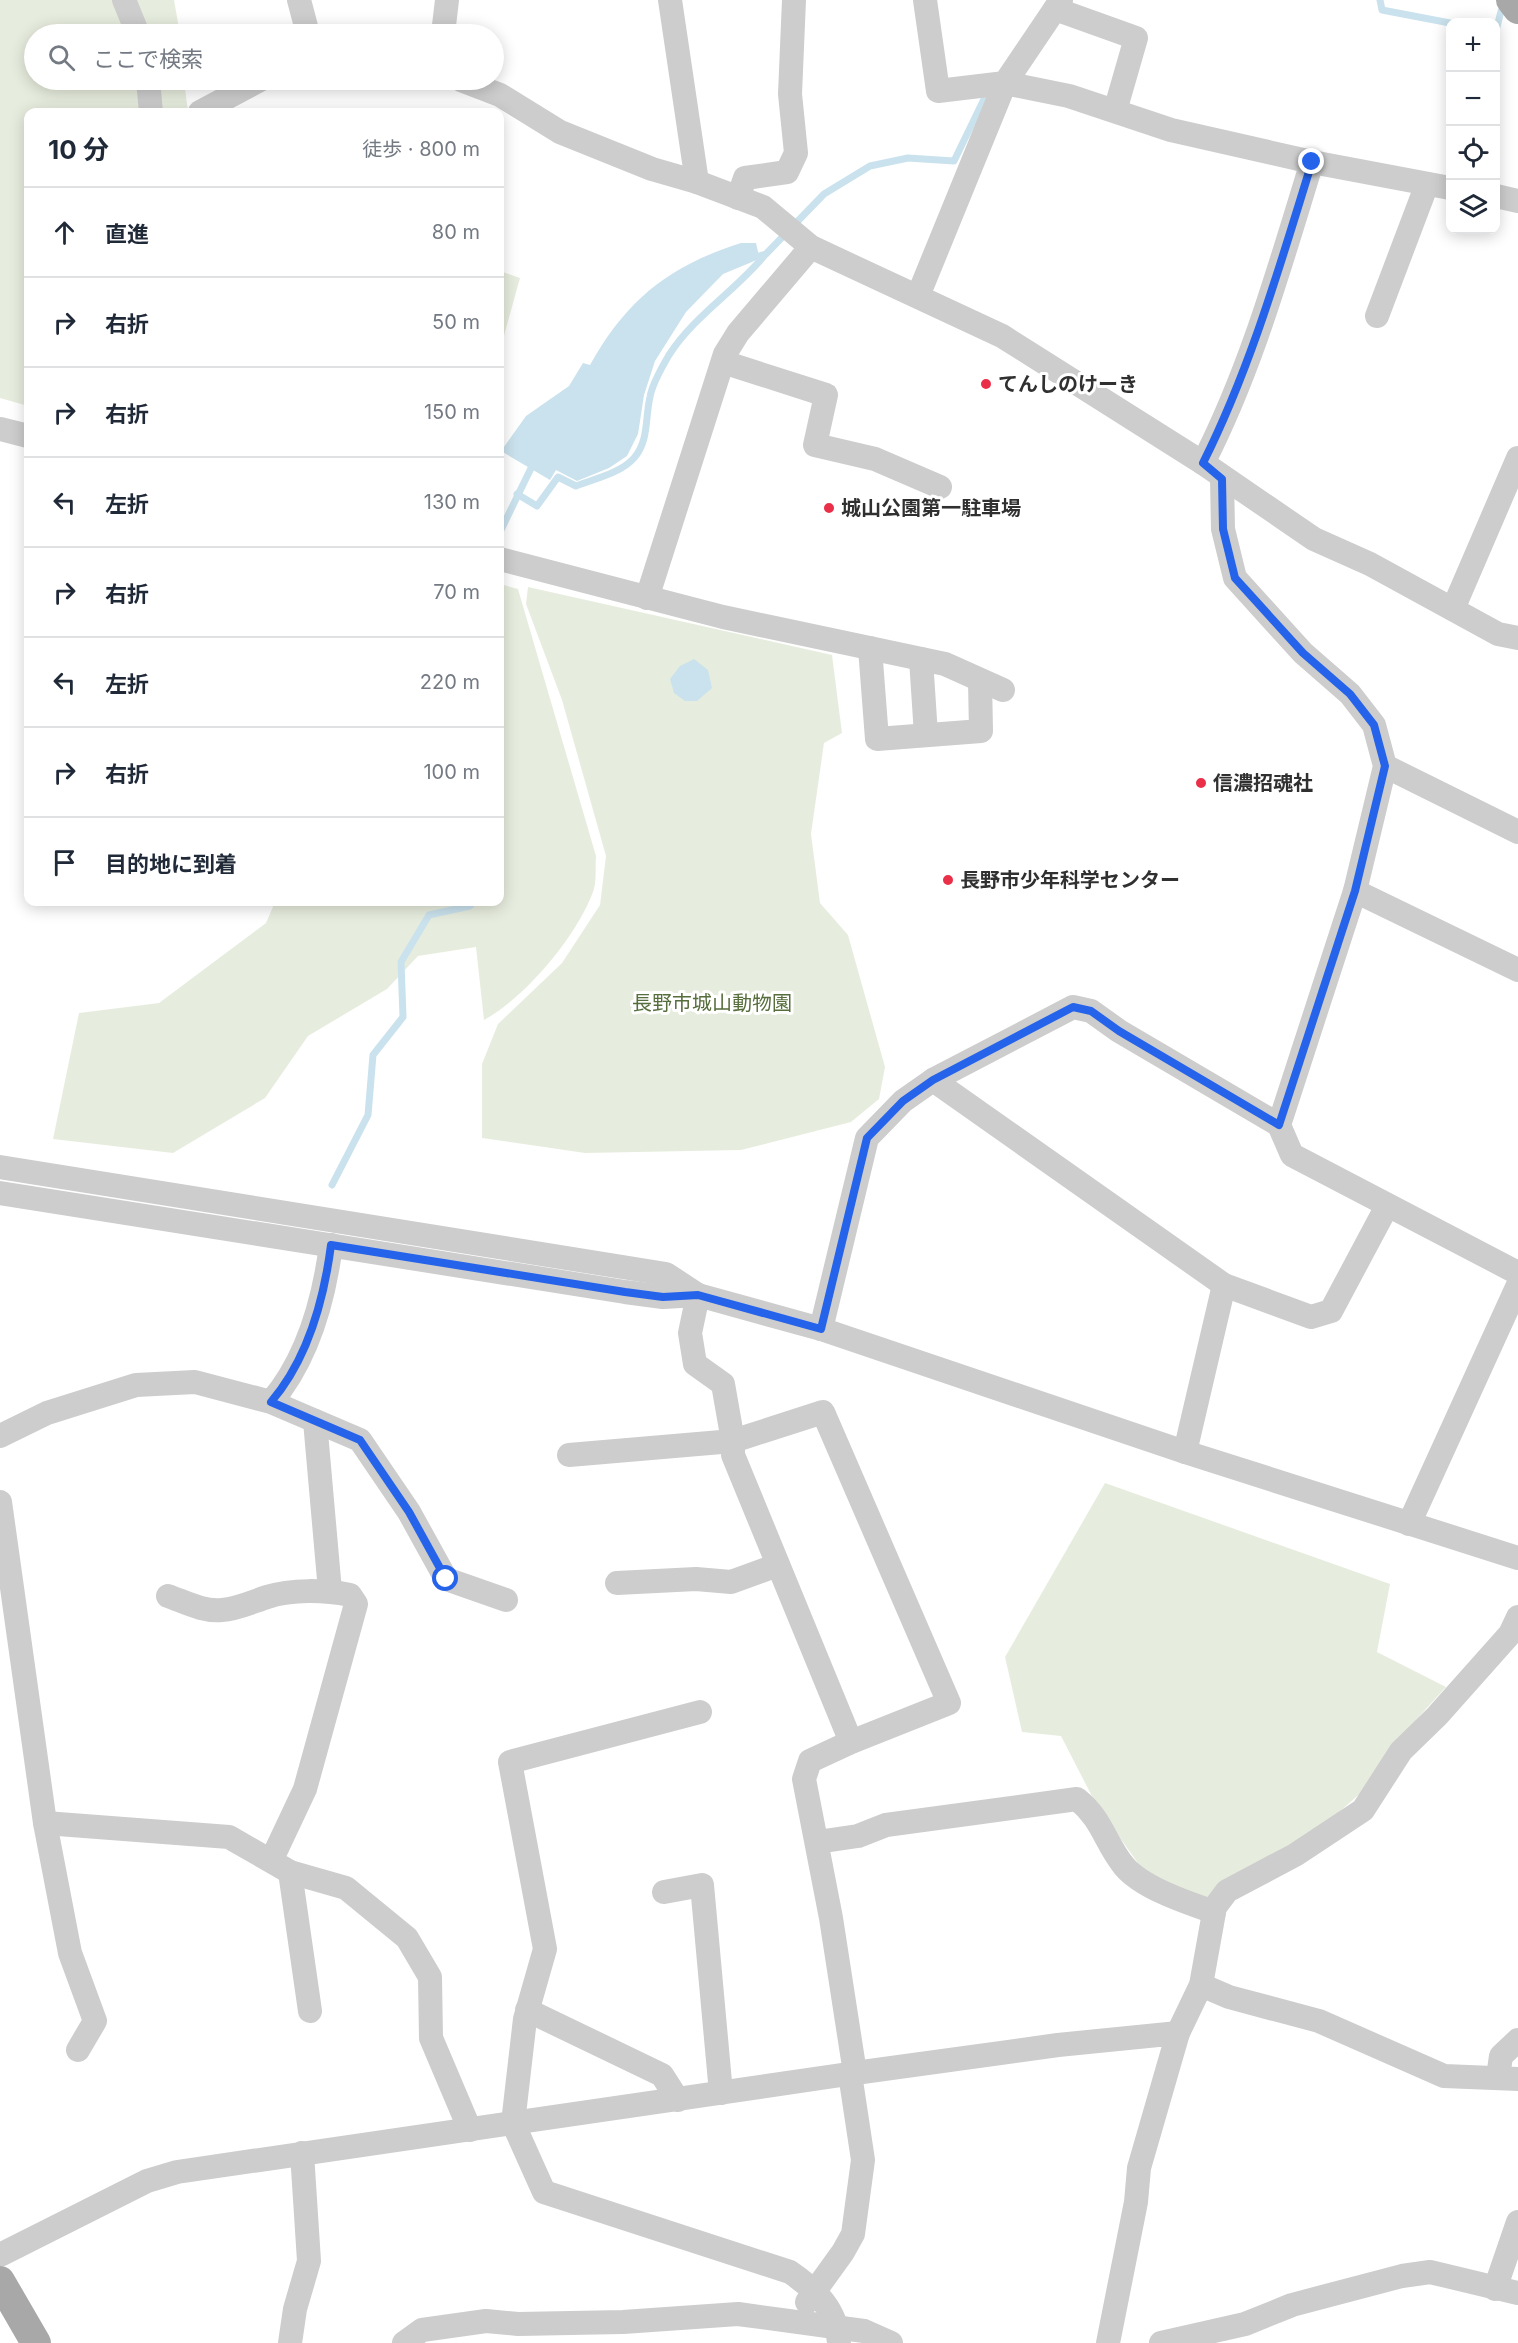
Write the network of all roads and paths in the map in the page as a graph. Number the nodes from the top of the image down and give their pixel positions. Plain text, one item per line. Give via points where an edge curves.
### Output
1 (124, 0) edge
2 (299, 0) edge
3 (447, 0) edge
4 (670, 0) edge
5 (794, 0) edge
6 (925, 0) edge
7 (1511, 0) edge
8 (1058, 5) edge
9 (1518, 9) edge
10 (134, 24) edge
11 (305, 24) edge
12 (444, 24) edge
13 (1005, 83) junction
14 (149, 90) edge
15 (241, 90) edge
16 (487, 90) edge
17 (151, 108) edge
18 (208, 108) edge
19 (1115, 111) junction
20 (1312, 162) junction
21 (697, 182) junction
22 (1439, 186) edge
23 (1500, 197) edge
24 (738, 198) junction
25 (1518, 201) edge
26 (811, 247) junction
27 (918, 296) junction
28 (1377, 316) dead end
29 (723, 362) junction
30 (0, 429) edge
31 (24, 435) edge
32 (1518, 458) edge
33 (1203, 463) junction
34 (1222, 479) junction
35 (1513, 485) edge
36 (940, 487) dead end
37 (504, 561) edge
38 (647, 598) junction
39 (1453, 609) junction
40 (1518, 639) edge
41 (862, 646) junction
42 (921, 659) junction
43 (980, 681) junction
44 (1004, 690) dead end
45 (926, 735) junction
46 (1385, 766) junction
47 (1518, 832) edge
48 (1355, 891) junction
49 (1518, 970) edge
50 (933, 1080) junction
51 (1279, 1125) junction
52 (0, 1167) edge
53 (0, 1193) edge
54 (1388, 1206) junction
55 (331, 1245) junction
56 (1518, 1273) edge
57 (1224, 1285) junction
58 (1518, 1285) edge
59 (698, 1295) junction
60 (821, 1329) junction
61 (271, 1402) junction
62 (315, 1421) junction
63 (0, 1436) edge
64 (733, 1441) junction
65 (1185, 1452) junction
66 (569, 1455) dead end
67 (0, 1502) edge
68 (1409, 1524) junction
69 (1518, 1558) edge
70 (778, 1565) junction
71 (617, 1583) dead end
72 (330, 1591) junction
73 (168, 1596) dead end
74 (506, 1600) dead end
75 (1516, 1624) edge
76 (700, 1712) dead end
77 (851, 1742) junction
78 (45, 1823) junction
79 (817, 1842) junction
80 (281, 1866) junction
81 (664, 1892) dead end
82 (1214, 1912) junction
83 (1202, 1985) junction
84 (527, 2010) junction
85 (310, 2012) dead end
86 (1178, 2033) junction
87 (1518, 2040) edge
88 (78, 2050) dead end
89 (853, 2073) junction
90 (1508, 2078) edge
91 (721, 2093) junction
92 (678, 2100) junction
93 (513, 2123) junction
94 (470, 2130) junction
95 (302, 2153) junction
96 (1518, 2222) edge
97 (0, 2255) edge
98 (0, 2281) edge
99 (1494, 2289) junction
100 (816, 2290) junction
101 (1518, 2293) edge
102 (793, 2321) junction
103 (519, 2333) edge
104 (839, 2335) edge
105 (36, 2343) edge
106 (290, 2343) edge
107 (404, 2343) edge
108 (891, 2343) edge
109 (1108, 2343) edge
110 (1161, 2343) edge

1 - 10 street
2 - 11 street
3 - 12 street
4 - 21 street
5 - 24 street via 790,94 796,153 787,172 745,178
6 - 13 street via 938,91
7 - 9 main road
8 - 13 street
8 - 19 street via 1136,38
13 - 19 street via 1069,96
13 - 27 street
14 - 17 street
15 - 18 street
16 - 21 street via 560,132 652,169
19 - 20 street via 1171,130
20 - 22 street
20 - 33 street via 1258,336 1228,415
21 - 24 street
22 - 28 street
23 - 25 street
24 - 26 street via 763,207
26 - 27 street
26 - 29 street via 738,333
27 - 33 street via 1002,336
29 - 36 street via 826,395 815,445 875,459
29 - 38 street
30 - 31 street
32 - 35 street
33 - 34 street
34 - 39 street via 1314,539
34 - 46 street via 1223,529 1235,578 1303,653 1350,694 1374,725
35 - 39 street
37 - 38 street
38 - 41 street
39 - 40 street via 1498,634
41 - 42 street
41 - 45 street via 877,739
42 - 43 street via 945,664
42 - 45 street
43 - 44 street
43 - 45 street via 981,731
46 - 47 street
46 - 48 street
48 - 49 street
48 - 51 street
50 - 51 street via 1073,1007 1091,1011
50 - 57 street
50 - 60 street via 903,1101 867,1138
51 - 54 street via 1292,1155
52 - 59 street via 666,1275
53 - 55 street
54 - 56 street
54 - 57 street via 1331,1311 1311,1317
55 - 59 street via 625,1292 663,1297
55 - 61 street via 325,1288 289,1380
57 - 65 street
58 - 68 street
59 - 60 street
59 - 64 street via 690,1333 695,1364 723,1384
60 - 65 street
61 - 62 street
61 - 63 street via 195,1382 136,1385 47,1413
62 - 72 street
62 - 74 street via 360,1440 409,1512 446,1579
64 - 66 street
64 - 70 street via 732,1455
64 - 77 street via 823,1412 949,1703
65 - 68 street
67 - 78 street
68 - 69 street
70 - 71 street via 731,1582 696,1579
70 - 77 street
72 - 73 street via 269,1596 222,1610 203,1609
72 - 80 street via 350,1595 356,1604
75 - 82 street via 1437,1716 1401,1751 1363,1810 1295,1855 1227,1891
76 - 84 street via 510,1762 545,1949
77 - 79 street via 810,1761 804,1779
78 - 80 street via 230,1837
78 - 88 street via 70,1953 95,2021
79 - 82 street via 981,1810 1077,1799 1092,1811 1124,1867 1165,1894
79 - 89 street
80 - 85 street
80 - 94 street via 346,1888 407,1938 430,1977 431,2038
81 - 91 street via 702,1885
82 - 83 street
83 - 86 street
83 - 90 street via 1228,1997 1319,2021 1444,2076
84 - 92 street via 662,2075
84 - 93 street
86 - 89 street
86 - 109 street via 1139,2168
87 - 90 street via 1502,2056
89 - 91 street
89 - 100 street via 863,2160 853,2234
91 - 92 street
92 - 93 street
93 - 94 street
93 - 100 street via 544,2193 790,2272
94 - 95 street
95 - 97 street via 177,2172 147,2181
95 - 106 street via 309,2261 294,2309
96 - 99 street
98 - 105 main road
99 - 101 street
99 - 110 street via 1430,2272 1402,2276 1292,2305 1245,2324
100 - 102 street
100 - 104 street
102 - 103 street via 738,2314
102 - 104 street
103 - 107 street via 486,2321 422,2330
104 - 108 street via 864,2331

